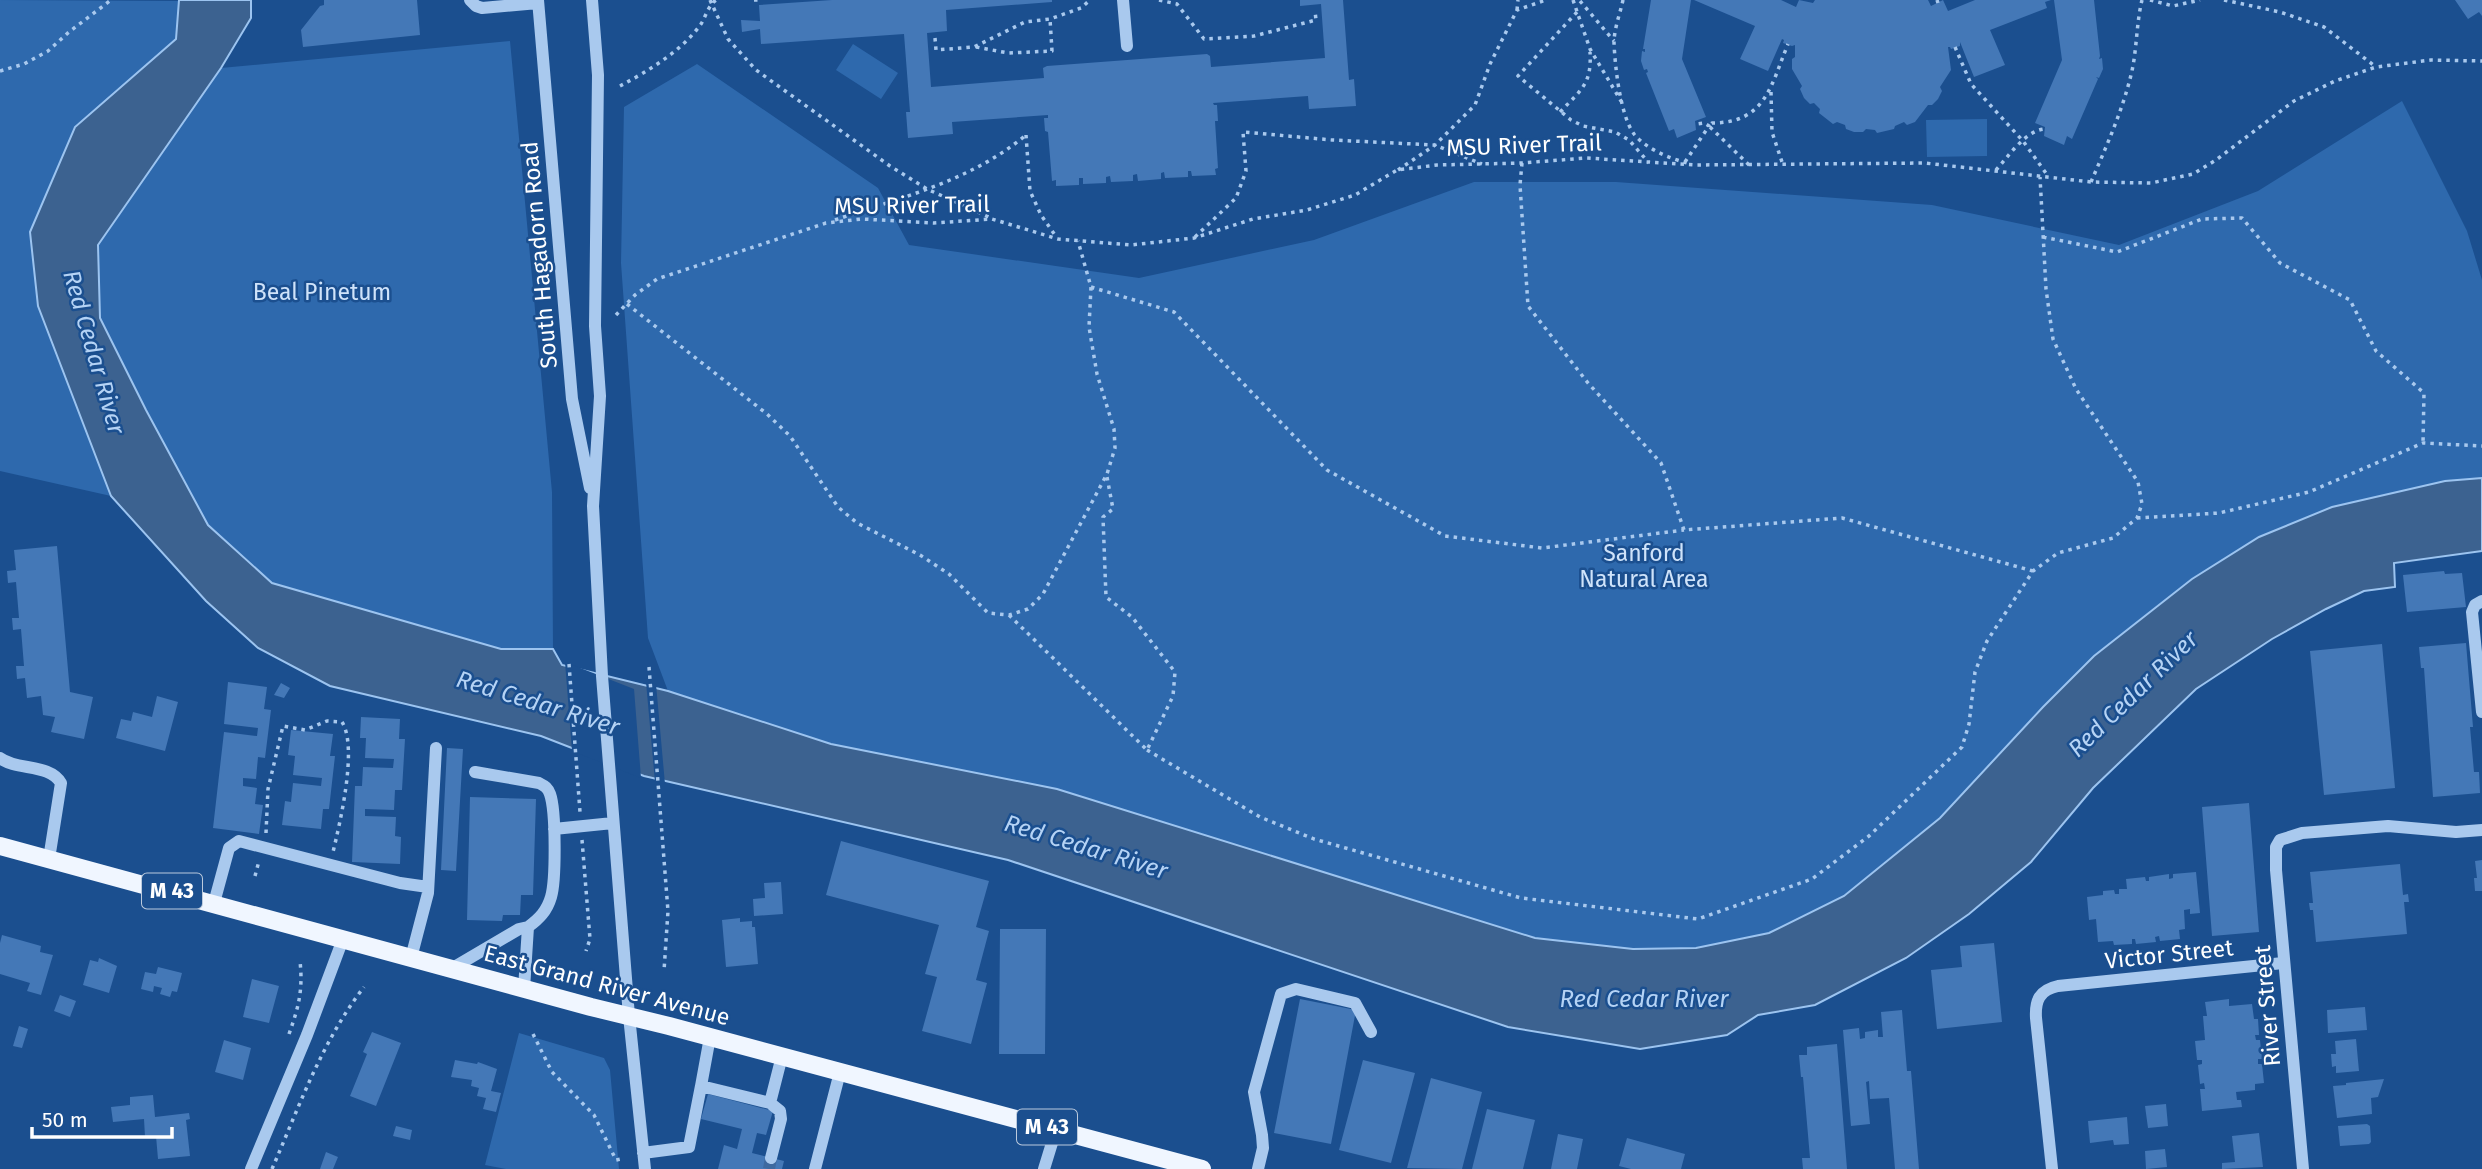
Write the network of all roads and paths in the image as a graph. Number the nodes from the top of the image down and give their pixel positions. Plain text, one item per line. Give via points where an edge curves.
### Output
1 (111, 0) edge
2 (470, 0) edge
3 (592, 0) edge
4 (754, 0) edge
5 (762, 0) edge
6 (1090, 0) edge
7 (1124, 0) edge
8 (1160, 0) edge
9 (1518, 0) edge
10 (1546, 0) edge
11 (1573, 0) edge
12 (1623, 0) edge
13 (2142, 0) edge
14 (2150, 0) edge
15 (2200, 0) edge
16 (2224, 0) edge
17 (713, 1) edge
18 (1580, 1) edge
19 (538, 2) edge
20 (2286, 5) dead end
21 (1517, 10) junction
22 (1315, 11) dead end
23 (1577, 12) junction
24 (2280, 12) junction
25 (1050, 19) junction
26 (935, 38) dead end
27 (1614, 41) junction
28 (1788, 44) dead end
29 (1127, 46) dead end
30 (974, 47) junction
31 (1955, 47) dead end
32 (1590, 50) junction
33 (2482, 61) edge
34 (2376, 66) junction
35 (0, 72) edge
36 (620, 86) dead end
37 (1771, 90) junction
38 (1622, 103) junction
39 (1560, 112) junction
40 (1696, 124) dead end
41 (1709, 126) junction
42 (2044, 129) dead end
43 (2023, 141) junction
44 (1435, 145) junction
45 (1685, 162) junction
46 (1522, 163) junction
47 (1650, 163) junction
48 (1483, 165) junction
49 (1695, 165) junction
50 (1749, 165) junction
51 (1783, 165) junction
52 (1397, 170) junction
53 (1996, 170) junction
54 (2040, 176) junction
55 (2050, 177) junction
56 (2091, 182) junction
57 (926, 189) junction
58 (992, 219) junction
59 (826, 223) junction
60 (2043, 237) junction
61 (1194, 238) junction
62 (1058, 239) junction
63 (1078, 241) junction
64 (1091, 287) junction
65 (627, 304) junction
66 (616, 315) dead end
67 (2423, 443) junction
68 (2482, 446) edge
69 (1107, 474) junction
70 (593, 506) junction
71 (2137, 518) junction
72 (1684, 530) junction
73 (2033, 571) junction
74 (2482, 601) edge
75 (1009, 615) junction
76 (569, 664) dead end
77 (649, 667) dead end
78 (2482, 712) edge
79 (436, 748) dead end
80 (1147, 750) junction
81 (0, 758) edge
82 (475, 772) dead end
83 (613, 823) junction
84 (581, 826) junction
85 (554, 829) junction
86 (2482, 830) edge
87 (0, 846) edge
88 (262, 847) junction
89 (49, 859) junction
90 (330, 865) junction
91 (256, 876) dead end
92 (428, 887) junction
93 (214, 903) junction
94 (528, 927) junction
95 (343, 939) junction
96 (586, 951) dead end
97 (411, 958) junction
98 (300, 961) dead end
99 (2283, 963) junction
100 (450, 969) junction
101 (664, 971) dead end
102 (364, 987) dead end
103 (524, 989) junction
104 (629, 1016) junction
105 (1371, 1032) dead end
106 (533, 1034) dead end
107 (710, 1037) junction
108 (285, 1045) dead end
109 (782, 1056) junction
110 (840, 1072) junction
111 (701, 1086) junction
112 (770, 1103) junction
113 (1056, 1130) junction
114 (643, 1153) junction
115 (771, 1157) tunnel mouth
116 (621, 1159) dead end
117 (1194, 1168) edge
118 (251, 1169) edge
119 (272, 1169) edge
120 (645, 1169) edge
121 (815, 1169) edge
122 (1044, 1169) edge
123 (1258, 1169) edge
124 (2052, 1169) edge
125 (2302, 1169) edge

1 - 35 path via 48,51
2 - 19 street via 482,8
3 - 70 street, South Hagadorn Road via 598,75 595,326 600,396
4 - 5 path
6 - 25 path via 1082,8
7 - 29 street
8 - 22 path via 1177,4 1204,39 1254,36 1291,27 1316,20
9 - 21 path
10 - 21 path
11 - 23 path
12 - 27 path
13 - 56 path via 2124,105
14 - 15 path via 2173,6
16 - 24 path
17 - 36 path via 685,41
17 - 57 path via 727,39 756,70
18 - 27 path
19 - 70 street, South Hagadorn Road via 572,399
20 - 24 path
21 - 44 path via 1475,105
23 - 32 path
23 - 39 path via 1518,76
24 - 34 path via 2324,27
25 - 30 path via 1025,22
25 - 30 path via 1052,51 1008,53
26 - 30 path via 936,50
27 - 38 path
28 - 37 path
31 - 43 path via 1970,84
32 - 38 path
32 - 39 path via 1591,72 1584,87
33 - 34 path, MSU River Trail
34 - 56 path, MSU River Trail via 2294,101 2193,174 2151,183
37 - 41 path via 1757,110
37 - 51 path via 1772,132
38 - 45 path via 1634,133 1670,158
39 - 47 path via 1583,126 1615,132
40 - 41 path
41 - 45 path
41 - 50 path
42 - 43 path
43 - 53 path
43 - 55 path
44 - 48 path
44 - 52 path
44 - 61 path via 1243,132 1246,171 1236,198
45 - 49 path
46 - 47 path, MSU River Trail via 1586,158
46 - 48 path, MSU River Trail
46 - 72 path via 1528,306 1588,383 1661,463
47 - 49 path, MSU River Trail
48 - 52 path, MSU River Trail
49 - 50 path, MSU River Trail
50 - 51 path, MSU River Trail
51 - 53 path, MSU River Trail via 1926,163
52 - 61 path, MSU River Trail via 1355,195
53 - 54 path, MSU River Trail
54 - 55 path, MSU River Trail
54 - 60 path
55 - 56 path, MSU River Trail
57 - 58 path
57 - 59 path
57 - 62 path via 976,170 1026,135 1030,191
58 - 59 path, MSU River Trail
58 - 62 path, MSU River Trail
59 - 65 path, MSU River Trail via 657,279
60 - 67 path via 2117,252 2202,219 2242,218 2280,262 2350,300 2376,351 2424,393
60 - 71 path via 2053,339 2076,389 2138,482 2142,504
61 - 63 path, MSU River Trail via 1131,245
62 - 63 path, MSU River Trail
63 - 64 path
64 - 69 path via 1089,327 1114,429 1115,448
64 - 72 path via 1174,313 1326,470 1445,536 1542,548
65 - 66 path, MSU River Trail
65 - 75 path via 767,414 790,436 838,507 857,523 920,555 989,613
67 - 68 path
67 - 71 path via 2309,492 2219,513
69 - 75 path via 1042,594 1028,609
69 - 80 path via 1113,509 1103,517 1106,597 1132,617 1175,672 1174,696
70 - 83 street, South Hagadorn Road
71 - 73 path via 2113,538 2058,553
72 - 73 path via 1842,519
73 - 80 path via 1987,641 1975,672 1962,747 1869,836 1812,878 1698,919 1521,898 1314,839 1260,817
74 - 78 street via 2472,612
75 - 80 path
76 - 84 path
77 - 101 path via 668,911
79 - 92 street
81 - 89 street via 50,773 61,783
82 - 85 street via 546,787
83 - 84 street
83 - 104 street, South Hagadorn Road
84 - 85 street
84 - 96 path via 590,939
85 - 94 street via 551,897 542,916
86 - 99 street, River Street via 2388,826 2302,833 2280,840 2276,870
87 - 89 main road, East Grand River Avenue / M 43
88 - 90 street
88 - 90 path via 268,789 283,726 305,730 327,721 342,722 349,758
88 - 91 path
88 - 93 street via 239,841 229,848
89 - 93 main road, East Grand River Avenue / M 43
90 - 92 street
92 - 97 street
93 - 95 main road, East Grand River Avenue / M 43
94 - 100 street
94 - 103 street
95 - 97 main road, East Grand River Avenue / M 43
95 - 118 street
97 - 100 main road, East Grand River Avenue / M 43
98 - 108 path via 303,985
99 - 124 street, Victor Street via 2058,986 2040,994 2036,1006
99 - 125 street, River Street
100 - 103 main road, East Grand River Avenue / M 43
102 - 119 path via 328,1041
103 - 104 main road, East Grand River Avenue / M 43
104 - 107 main road, East Grand River Avenue / M 43
104 - 114 street, South Hagadorn Road
105 - 123 street via 1355,1003 1296,989 1281,994 1254,1092 1263,1148
106 - 116 path via 552,1072 594,1115 616,1160
107 - 109 main road, East Grand River Avenue / M 43
107 - 111 street
109 - 110 main road, East Grand River Avenue / M 43
109 - 112 street
110 - 113 main road, East Grand River Avenue / M 43
110 - 121 street
111 - 112 street
111 - 114 street via 689,1147
112 - 115 street via 780,1111 781,1119
113 - 117 main road, East Grand River Avenue / M 43
113 - 122 street
114 - 120 street, South Hagadorn Road

